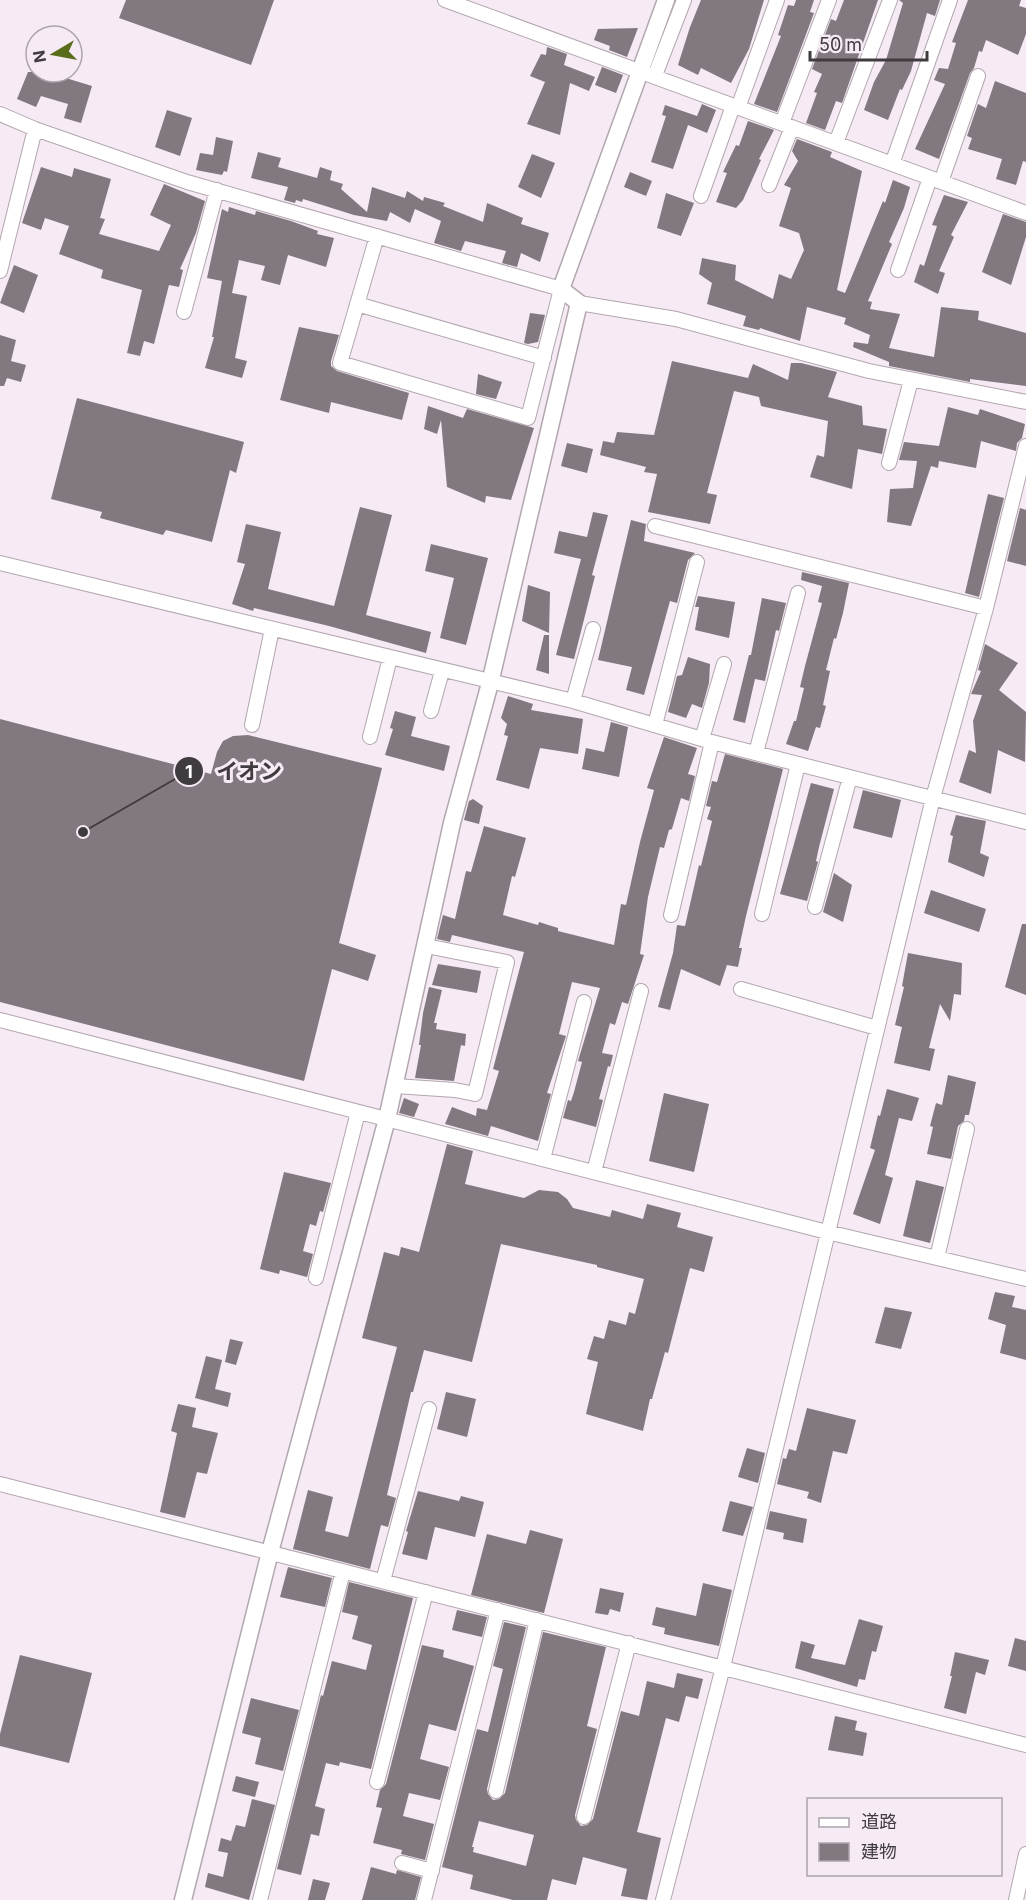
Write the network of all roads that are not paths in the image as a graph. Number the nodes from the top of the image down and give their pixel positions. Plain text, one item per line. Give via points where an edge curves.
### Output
1 (445, 0) edge
2 (666, 0) edge
3 (684, 0) edge
4 (777, 0) edge
5 (829, 0) edge
6 (890, 0) edge
7 (950, 0) edge
8 (657, 70) dead end
9 (638, 72) junction
10 (978, 76) dead end
11 (735, 107) junction
12 (0, 114) edge
13 (787, 125) junction
14 (35, 129) junction
15 (836, 143) junction
16 (892, 164) junction
17 (935, 180) junction
18 (769, 185) dead end
19 (217, 190) junction
20 (701, 196) dead end
21 (1025, 209) edge
22 (377, 236) junction
23 (898, 270) dead end
24 (0, 271) edge
25 (561, 289) junction
26 (357, 303) junction
27 (579, 303) junction
28 (184, 312) dead end
29 (544, 358) junction
30 (911, 380) junction
31 (1026, 402) edge
32 (1026, 446) edge
33 (889, 463) dead end
34 (1020, 498) edge
35 (655, 526) dead end
36 (697, 562) dead end
37 (0, 563) edge
38 (798, 593) dead end
39 (986, 608) junction
40 (272, 629) junction
41 (593, 629) dead end
42 (390, 658) junction
43 (724, 664) dead end
44 (442, 671) junction
45 (490, 683) junction
46 (573, 701) junction
47 (431, 711) dead end
48 (252, 725) dead end
49 (655, 725) junction
50 (370, 737) dead end
51 (707, 741) junction
52 (756, 753) junction
53 (798, 764) junction
54 (850, 777) junction
55 (933, 798) junction
56 (1026, 822) edge
57 (815, 907) dead end
58 (762, 914) dead end
59 (671, 915) dead end
60 (426, 946) junction
61 (741, 988) dead end
62 (641, 991) dead end
63 (584, 1002) dead end
64 (0, 1020) edge
65 (877, 1028) junction
66 (395, 1086) junction
67 (358, 1112) junction
68 (387, 1119) junction
69 (967, 1129) dead end
70 (543, 1159) junction
71 (594, 1172) junction
72 (827, 1232) junction
73 (937, 1258) junction
74 (316, 1278) dead end
75 (1026, 1280) edge
76 (429, 1409) dead end
77 (0, 1484) edge
78 (270, 1552) junction
79 (343, 1571) junction
80 (383, 1581) junction
81 (426, 1592) junction
82 (498, 1610) junction
83 (537, 1620) junction
84 (629, 1643) junction
85 (723, 1667) junction
86 (1026, 1745) edge
87 (377, 1782) dead end
88 (496, 1791) dead end
89 (584, 1817) dead end
90 (1026, 1854) edge
91 (402, 1863) dead end
92 (432, 1871) junction
93 (183, 1900) edge
94 (260, 1900) edge
95 (424, 1900) edge
96 (663, 1900) edge
97 (1016, 1900) edge

1 - 9 street
2 - 9 street
3 - 8 street
4 - 11 street
5 - 13 street
6 - 15 street
7 - 16 street
9 - 11 street
9 - 25 street
10 - 17 street
11 - 13 street
11 - 20 street
12 - 14 street
13 - 15 street
13 - 18 street
14 - 19 street
14 - 24 street
15 - 16 street
16 - 17 street
17 - 21 street
17 - 23 street
19 - 22 street
19 - 28 street
22 - 25 street
22 - 26 street
25 - 27 street
25 - 29 street
26 - 29 street
26 - 29 street via 340,363 351,367 528,418
27 - 30 street via 676,319
27 - 45 street
30 - 31 street
30 - 33 street
32 - 34 street
34 - 39 street
35 - 39 street
36 - 49 street
37 - 40 street
38 - 52 street
39 - 55 street
40 - 42 street
40 - 48 street
41 - 46 street
42 - 44 street
42 - 50 street
43 - 51 street
44 - 45 street
44 - 47 street
45 - 46 street
45 - 60 street via 452,823
46 - 49 street
49 - 51 street
51 - 52 street
51 - 59 street
52 - 53 street
53 - 54 street
53 - 58 street
54 - 55 street
54 - 57 street
55 - 56 street
55 - 65 street
60 - 66 street
60 - 66 street via 507,962 475,1094
61 - 65 street
62 - 71 street
63 - 70 street
64 - 67 street
65 - 72 street
66 - 68 street
67 - 68 street
67 - 74 street
68 - 70 street
68 - 78 street
69 - 73 street
70 - 71 street
71 - 72 street
72 - 73 street
72 - 85 street
73 - 75 street
76 - 80 street
77 - 78 street
78 - 79 street
78 - 93 street
79 - 80 street
79 - 94 street
80 - 81 street
81 - 82 street
81 - 87 street
82 - 83 street
82 - 92 street
83 - 84 street
83 - 88 street
84 - 85 street
84 - 89 street
85 - 86 street
85 - 96 street
90 - 97 street
91 - 92 street
92 - 95 street

